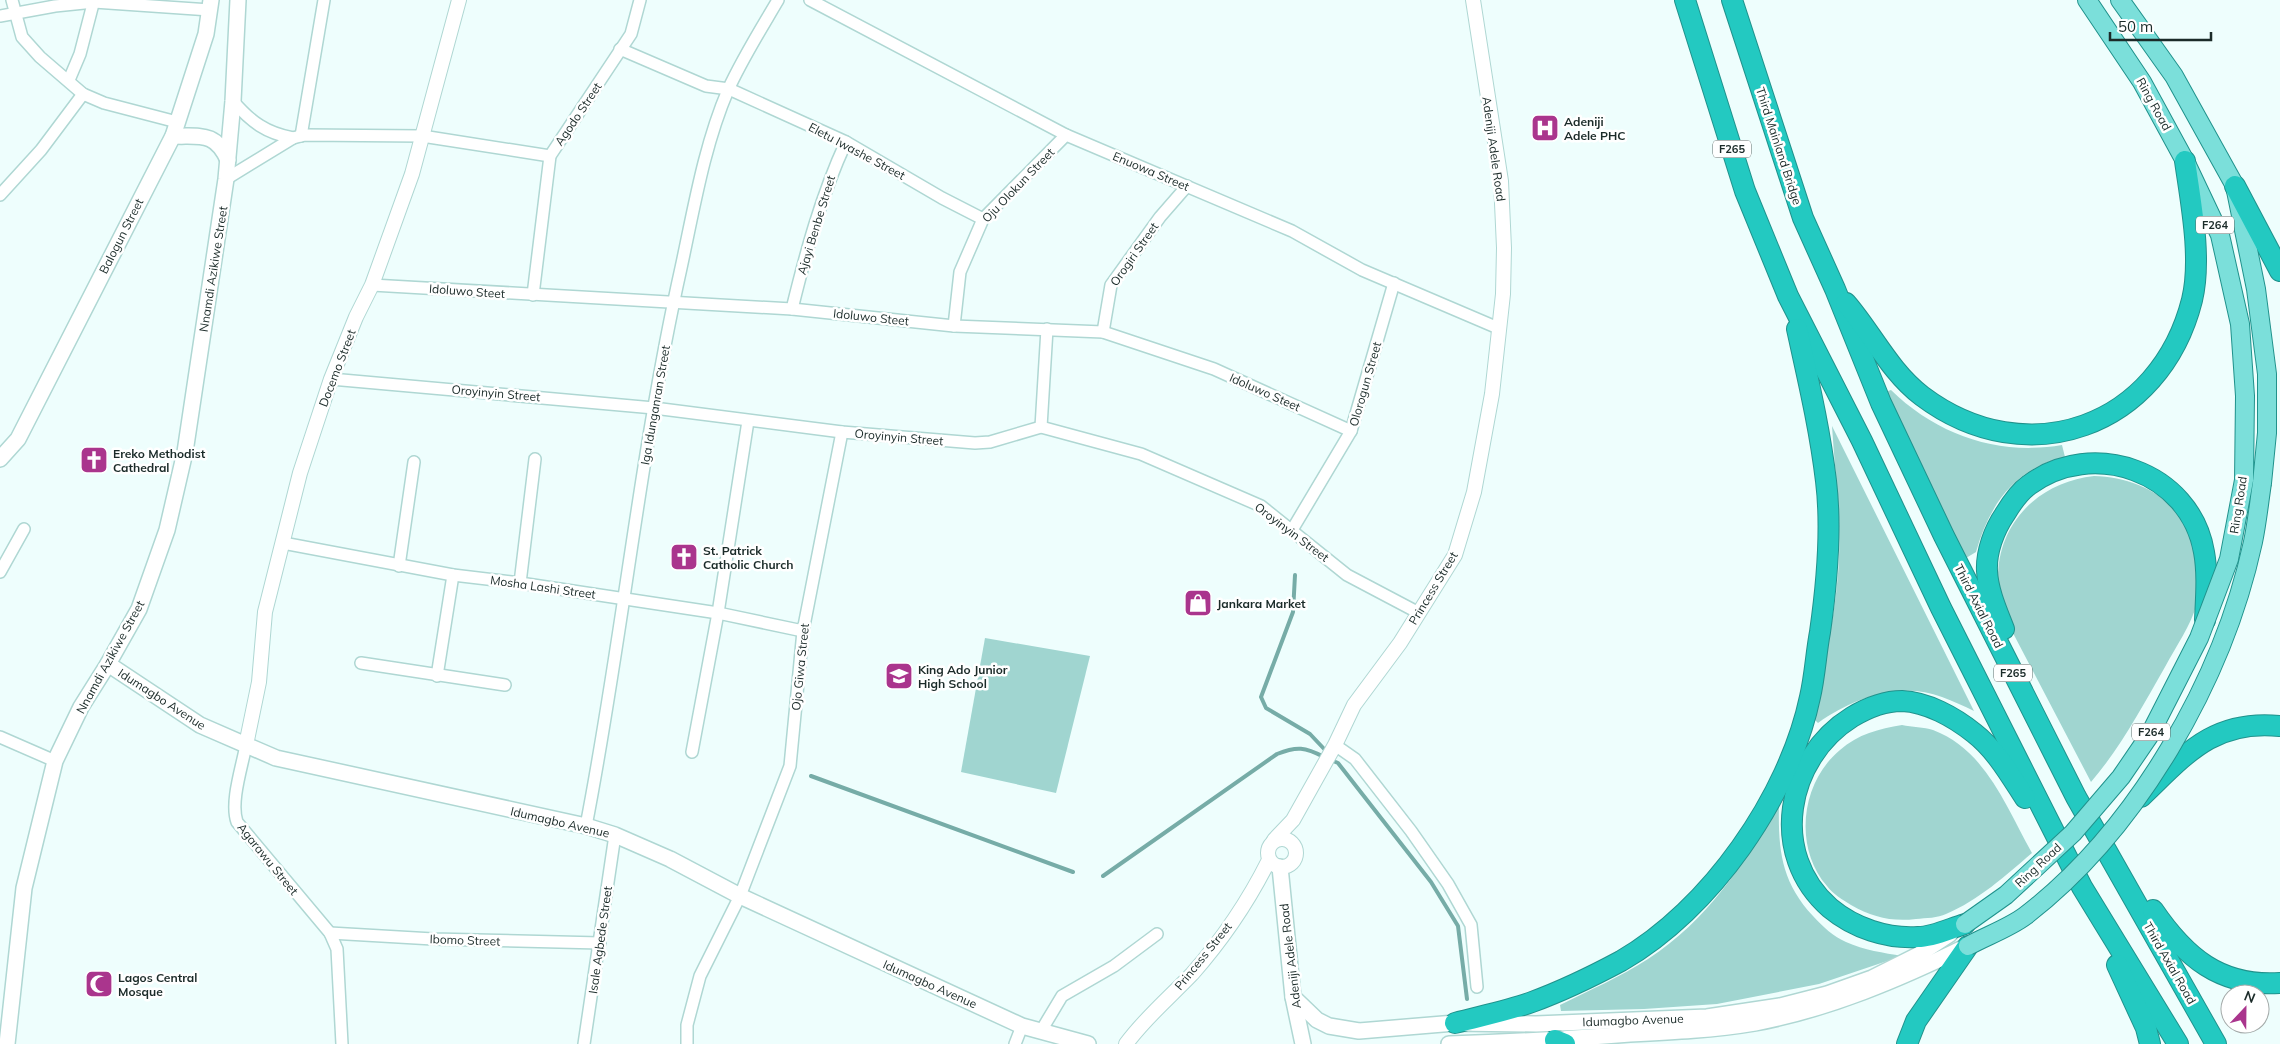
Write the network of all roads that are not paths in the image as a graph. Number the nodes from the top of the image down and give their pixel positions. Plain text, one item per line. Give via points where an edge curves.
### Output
1 (12, 0) edge
2 (238, 0) edge
3 (324, 0) edge
4 (459, 0) edge
5 (640, 0) edge
6 (778, 0) edge
7 (810, 0) edge
8 (1473, 0) edge
9 (1685, 0) edge
10 (1732, 0) edge
11 (2087, 0) edge
12 (2120, 0) edge
13 (94, 1) edge
14 (211, 5) edge
15 (14, 13) junction
16 (0, 16) edge
17 (620, 49) junction
18 (69, 80) junction
19 (729, 89) junction
20 (83, 94) junction
21 (233, 101) junction
22 (175, 129) junction
23 (1066, 135) junction
24 (422, 136) junction
25 (297, 137) junction
26 (846, 142) junction
27 (550, 156) junction
28 (228, 160) junction
29 (2185, 161) junction
30 (226, 179) junction
31 (1186, 186) junction
32 (2235, 186) junction
33 (0, 195) edge
34 (983, 219) junction
35 (2280, 271) edge
36 (1394, 284) junction
37 (372, 285) junction
38 (1835, 289) junction
39 (533, 295) junction
40 (1789, 298) junction
41 (674, 302) junction
42 (792, 309) junction
43 (954, 326) junction
44 (1498, 328) junction
45 (1047, 329) junction
46 (1103, 332) junction
47 (331, 379) junction
48 (654, 408) junction
49 (748, 421) junction
50 (1040, 427) junction
51 (1351, 431) junction
52 (842, 432) junction
53 (0, 459) edge
54 (535, 459) dead end
55 (414, 462) dead end
56 (24, 529) dead end
57 (1292, 530) junction
58 (283, 543) junction
59 (399, 566) junction
60 (0, 572) edge
61 (453, 575) junction
62 (520, 583) junction
63 (623, 598) junction
64 (718, 613) junction
65 (1419, 613) junction
66 (2206, 620) junction
67 (803, 631) junction
68 (108, 664) junction
69 (361, 664) dead end
70 (437, 676) junction
71 (505, 685) dead end
72 (2280, 726) edge
73 (0, 737) edge
74 (246, 745) junction
75 (1335, 745) junction
76 (692, 752) dead end
77 (55, 761) junction
78 (2076, 797) junction
79 (2136, 802) junction
80 (1293, 820) junction
81 (586, 826) junction
82 (615, 835) junction
83 (1274, 840) junction
84 (1294, 845) junction
85 (1275, 863) junction
86 (2082, 887) junction
87 (740, 896) junction
88 (1965, 924) junction
89 (330, 933) junction
90 (1157, 934) dead end
91 (600, 943) junction
92 (1968, 946) junction
93 (2280, 983) edge
94 (1477, 987) dead end
95 (1293, 997) junction
96 (5, 1008) edge
97 (1455, 1023) junction
98 (1022, 1026) junction
99 (1041, 1031) junction
100 (1560, 1042) edge
101 (7, 1044) edge
102 (342, 1044) edge
103 (584, 1044) edge
104 (687, 1044) edge
105 (1015, 1044) edge
106 (1088, 1044) edge
107 (1126, 1044) edge
108 (1303, 1044) edge
109 (1449, 1044) edge
110 (1907, 1044) edge
111 (2150, 1044) edge
112 (2178, 1044) edge
113 (2216, 1044) edge

1 - 15 street
2 - 21 main road, Nnamdi Azikiwe Street
3 - 25 street
4 - 24 street, Docemo Street
5 - 17 street, Agodo Street via 630,34
6 - 19 street, Iga Idunganran Street
7 - 23 street, Enuowa Street
8 - 44 street, Adeniji Adele Road via 1501,181 1504,257
9 - 40 highway, F265 via 1745,191
10 - 38 highway, Third Mainland Bridge / F265 via 1803,218
11 - 29 main road, Ring Road / F264 via 2142,82
12 - 32 main road, F264 via 2174,76
13 - 14 street
13 - 15 street
13 - 18 street via 80,54
14 - 22 main road, Balogun Street via 206,34
15 - 16 street
15 - 18 street via 22,37 40,57
17 - 19 street, Eletu Iwashe Street via 706,86
17 - 27 street, Agodo Street
18 - 20 street
19 - 26 street, Eletu Iwashe Street
19 - 41 street, Iga Idunganran Street via 711,136
20 - 22 street
20 - 33 street via 41,150
21 - 25 street via 247,118 263,129
21 - 28 main road, Nnamdi Azikiwe Street
22 - 28 main road via 209,138 220,146
22 - 53 main road, Balogun Street via 30,417 18,439
23 - 31 street, Enuowa Street
23 - 34 street, Oju Olokun Street
24 - 25 street
24 - 27 street
24 - 37 street, Docemo Street via 412,174
25 - 30 street
26 - 34 street, Eletu Iwashe Street
26 - 42 street, Ajayi Benbe Street via 829,178 813,226
27 - 39 street, Agodo Street
28 - 30 main road, Nnamdi Azikiwe Street
29 - 38 highway via 2196,260 2193,298 2179,338 2156,376 2116,411 2063,433 2009,434 1948,414 1921,396 1893,367 1865,325
29 - 66 main road, Ring Road / F264, bridge via 2220,235 2240,324 2245,396 2244,480 2229,558
30 - 68 main road, Nnamdi Azikiwe Street via 185,452 167,530 139,609
31 - 36 street, Enuowa Street via 1292,231
31 - 46 street, Orogiri Street via 1110,285
32 - 35 highway, F264
32 - 79 main road, Ring Road, bridge via 2256,289 2267,374 2267,433 2253,542 2223,640 2169,750
34 - 43 street, Oju Olokun Street via 960,272
36 - 44 street, Enuowa Street
36 - 51 street, Olorogun Street
37 - 39 street, Idoluwo Steet
37 - 47 street, Docemo Street
38 - 78 highway, Third Axial Road / F265 via 1881,403 1944,536
39 - 41 street, Idoluwo Steet
40 - 86 highway, F265
40 - 97 highway via 1812,398 1826,483 1828,524 1825,599 1810,697 1786,770 1744,843 1713,882 1650,940 1622,960 1533,1002
41 - 42 street, Idoluwo Steet
41 - 48 street, Iga Idunganran Street
42 - 43 street, Idoluwo Steet
43 - 45 street, Idoluwo Steet
44 - 65 street, Princess Street via 1492,394 1474,492 1455,555
45 - 46 street, Idoluwo Steet
45 - 50 street
46 - 51 street, Idoluwo Steet via 1214,369
47 - 48 street, Oroyinyin Street
47 - 58 street, Docemo Street via 300,473
48 - 49 street, Oroyinyin Street
48 - 63 street, Iga Idunganran Street
49 - 52 street, Oroyinyin Street
49 - 64 street
50 - 52 street, Oroyinyin Street via 990,442 975,443
50 - 57 street, Oroyinyin Street via 1141,454 1261,506
51 - 57 street, Olorogun Street
52 - 67 street, Ojo Giwa Street
54 - 62 street
55 - 59 street
56 - 60 street
57 - 65 street, Oroyinyin Street via 1347,575
58 - 59 street, Mosha Lashi Street
58 - 74 street, Docemo Street via 265,612 259,682
59 - 61 street, Mosha Lashi Street
61 - 62 street, Mosha Lashi Street
61 - 70 street
62 - 63 street, Mosha Lashi Street
63 - 64 street, Mosha Lashi Street
63 - 81 street, Iga Idunganran Street via 602,744
64 - 67 street, Mosha Lashi Street
64 - 76 street
65 - 75 street, Princess Street via 1354,705
66 - 78 highway via 2207,582 2199,535 2188,511 2171,490 2156,479 2122,465 2087,463 2069,467 2048,473 2027,486 2002,518 1992,541 1987,571 1994,605
66 - 88 main road, Ring Road / F264, bridge via 2174,690 2121,778 2073,834 2006,895
67 - 87 street, Ojo Giwa Street via 790,766
68 - 74 main road, Idumagbo Avenue via 200,725
68 - 77 main road, Nnamdi Azikiwe Street via 81,707
69 - 70 street
70 - 71 street
72 - 79 highway via 2256,724 2215,734 2187,753
73 - 77 street
74 - 81 main road, Idumagbo Avenue via 276,758
74 - 89 street, Agarawu Street via 234,806 237,822
75 - 80 street, Princess Street
75 - 94 street via 1355,760 1448,884 1471,925
77 - 96 main road, Nnamdi Azikiwe Street via 24,888
78 - 93 highway via 2167,930 2193,958 2227,977 2265,984
78 - 113 highway, Third Axial Road / F265
79 - 92 main road, Ring Road, bridge via 2082,863 2024,917
80 - 83 street, Princess Street
80 - 84 street
81 - 82 main road, Idumagbo Avenue
82 - 87 main road, Idumagbo Avenue via 670,859
82 - 91 street, Isale Agbede Street
83 - 84 street via 1289,840
83 - 85 street via 1267,852
84 - 85 street via 1292,863
85 - 95 main road, Adeniji Adele Road
85 - 107 street, Princess Street via 1192,973
86 - 88 highway, F264 via 1998,757 1975,733 1953,718 1925,706 1902,701 1866,708 1825,738 1804,768 1792,818 1794,846 1803,872 1818,897 1842,917 1873,932 1919,937
86 - 111 highway via 2146,1028
86 - 112 highway, F264
87 - 98 main road, Idumagbo Avenue
87 - 104 street, Ojo Giwa Street via 700,976 687,1025
88 - 97 main road, Idumagbo Avenue via 1918,955 1872,978 1780,1006 1707,1017 1536,1024
89 - 91 street, Ibomo Street
89 - 102 street via 337,949
90 - 99 street via 1114,966 1062,996
91 - 103 street, Isale Agbede Street
92 - 100 main road, Idumagbo Avenue via 1858,994 1799,1012 1698,1030
92 - 110 highway via 1916,1021
95 - 97 main road, Idumagbo Avenue via 1316,1020 1329,1026 1359,1031
95 - 108 main road, Adeniji Adele Road
96 - 101 main road, Nnamdi Azikiwe Street
98 - 99 main road, Idumagbo Avenue
98 - 105 street
99 - 106 main road, Idumagbo Avenue
100 - 109 main road, Idumagbo Avenue

